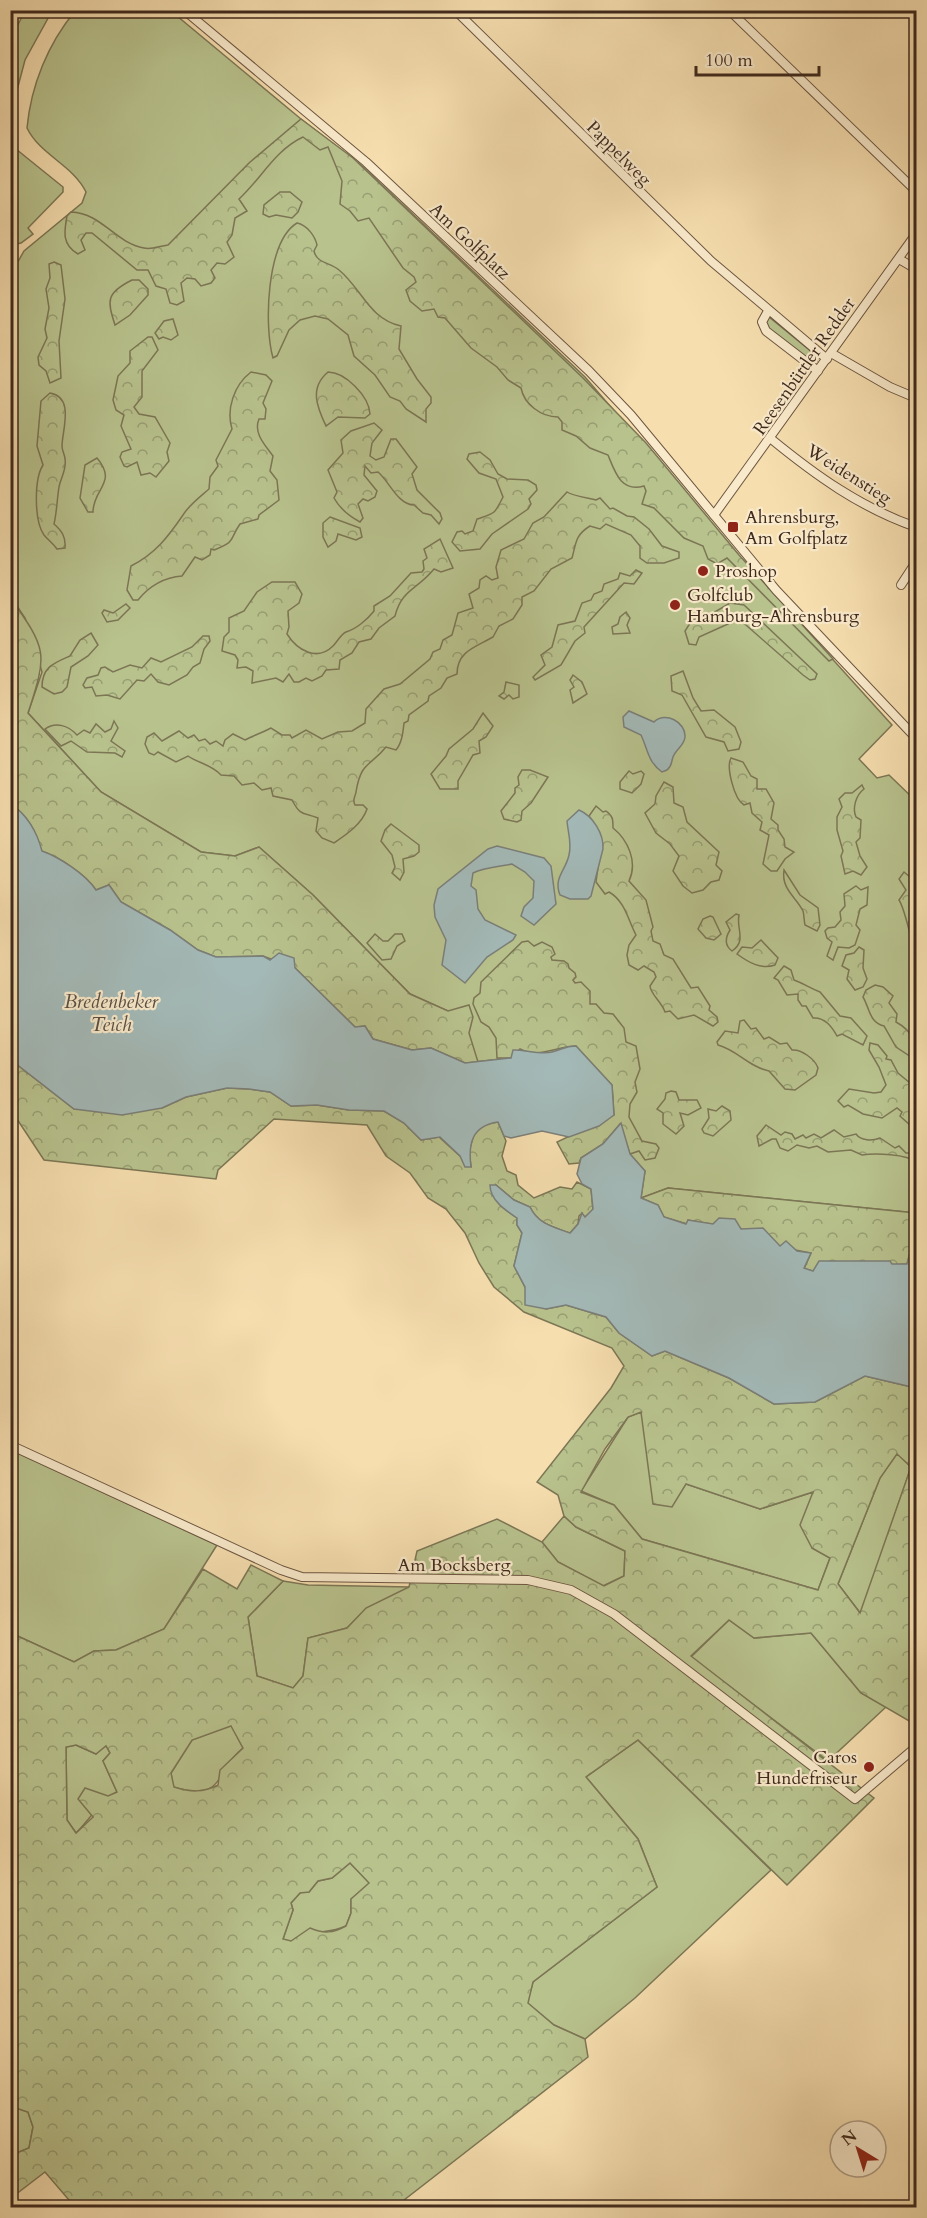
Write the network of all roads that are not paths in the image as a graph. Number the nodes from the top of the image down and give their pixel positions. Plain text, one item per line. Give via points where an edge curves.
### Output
1 (184, 10) edge
2 (455, 10) edge
3 (729, 10) edge
4 (916, 191) edge
5 (916, 234) edge
6 (899, 259) junction
7 (916, 269) edge
8 (768, 311) junction
9 (829, 356) junction
10 (818, 371) junction
11 (916, 398) edge
12 (770, 438) junction
13 (714, 515) junction
14 (916, 527) edge
15 (916, 562) edge
16 (902, 585) dead end
17 (916, 738) edge
18 (10, 1445) edge
19 (916, 1747) edge

1 - 13 street, Am Golfplatz via 366,162 589,371
2 - 8 street, Pappelweg via 664,217
3 - 4 street
5 - 6 street, Reesenbüttler Redder
6 - 7 street
6 - 9 street, Reesenbüttler Redder
8 - 9 street, Pappelweg
8 - 10 street via 762,322 766,331
9 - 10 street, Reesenbüttler Redder
9 - 11 street, Pappelweg
10 - 12 street, Reesenbüttler Redder
12 - 13 street, Reesenbüttler Redder
12 - 14 street, Weidenstieg via 861,503
13 - 17 street, Am Golfplatz via 776,590
15 - 16 street
18 - 19 street, Am Bocksberg via 302,1577 528,1580 571,1590 614,1614 855,1799

